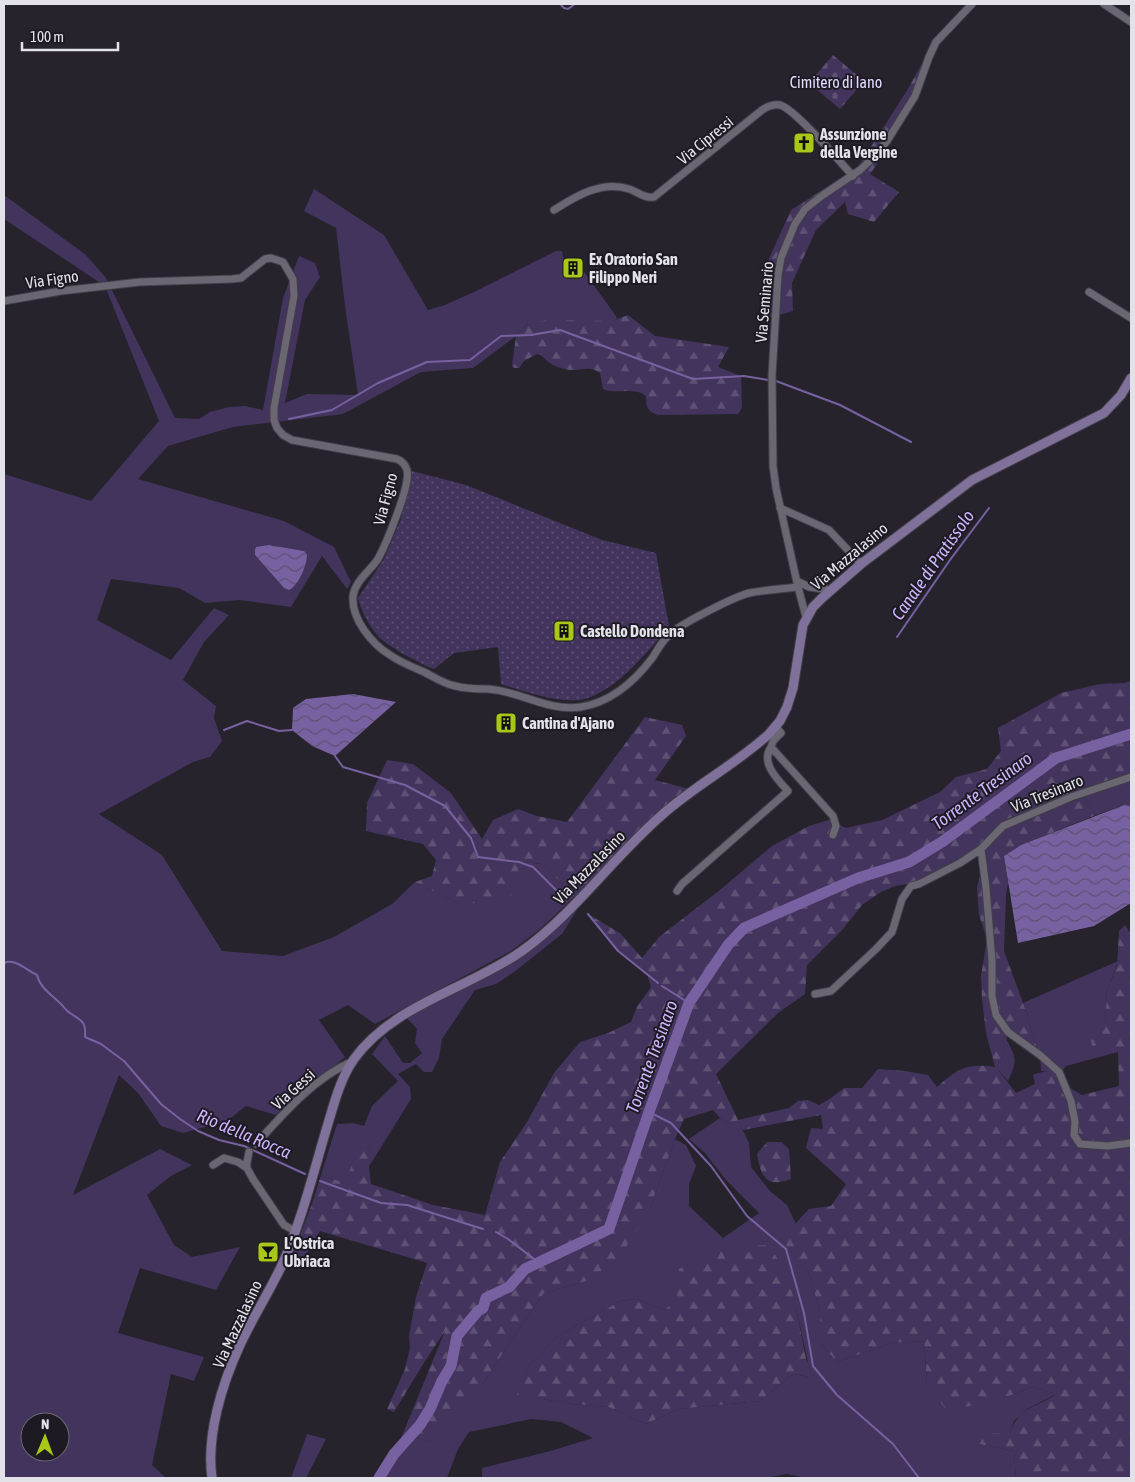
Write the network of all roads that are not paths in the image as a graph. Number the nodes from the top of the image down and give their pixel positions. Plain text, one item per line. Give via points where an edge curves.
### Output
1 (972, 4) edge
2 (1104, 4) edge
3 (1131, 22) edge
4 (853, 176) junction
5 (554, 210) dead end
6 (1089, 292) dead end
7 (4, 301) edge
8 (1131, 318) edge
9 (1131, 378) edge
10 (780, 508) junction
11 (861, 564) junction
12 (797, 584) junction
13 (830, 590) junction
14 (806, 617) junction
15 (776, 726) junction
16 (771, 748) junction
17 (1131, 777) edge
18 (833, 835) dead end
19 (981, 849) junction
20 (677, 891) dead end
21 (816, 994) dead end
22 (353, 1061) junction
23 (1130, 1143) edge
24 (256, 1144) dead end
25 (249, 1152) dead end
26 (213, 1165) dead end
27 (247, 1168) junction
28 (295, 1231) junction
29 (212, 1478) edge

1 - 4 street, Via Seminario via 936,42 915,96 896,128 874,157
2 - 3 street
4 - 5 street, Via Cipressi via 810,129 786,108 775,105 762,110 654,197 605,186
4 - 10 street, Via Seminario via 805,209 795,224 778,276 772,443
6 - 8 street
7 - 12 street, Via Figno via 140,282 232,280 241,278 265,259 276,258 283,262 292,278 294,296 275,395 274,420 277,428 292,440 366,452 402,462 407,470 407,482 384,548 356,586 355,612 363,627 390,656 453,686 499,690 565,708 593,704 631,683 668,635 684,624 748,593
9 - 11 main road, Via Mazzalasino via 1121,395 1104,412 972,480
10 - 11 street via 829,530
10 - 12 street, Via Seminario
11 - 13 main road, Via Mazzalasino
12 - 13 street
12 - 14 street, Via Seminario
13 - 14 main road, Via Mazzalasino
14 - 15 main road, Via Mazzalasino via 791,698
15 - 16 street via 781,733
15 - 22 main road, Via Mazzalasino via 762,741 662,814 535,941 505,962 403,1016 379,1033
16 - 18 street via 833,816 836,826
16 - 20 street via 767,760 772,772 788,791
17 - 19 street, Via Tresinaro via 1003,826
19 - 21 street, Via Tresinaro via 960,863 911,886 902,899 892,932 831,991
19 - 23 street via 996,1015 1008,1032 1059,1072 1071,1101 1074,1135 1080,1144 1108,1146
22 - 24 street, Via Gessi via 320,1082
22 - 28 main road, Via Mazzalasino via 338,1091
25 - 27 street
26 - 27 street via 224,1158
27 - 28 street via 284,1225
28 - 29 main road, Via Mazzalasino via 282,1265 230,1370 212,1438

